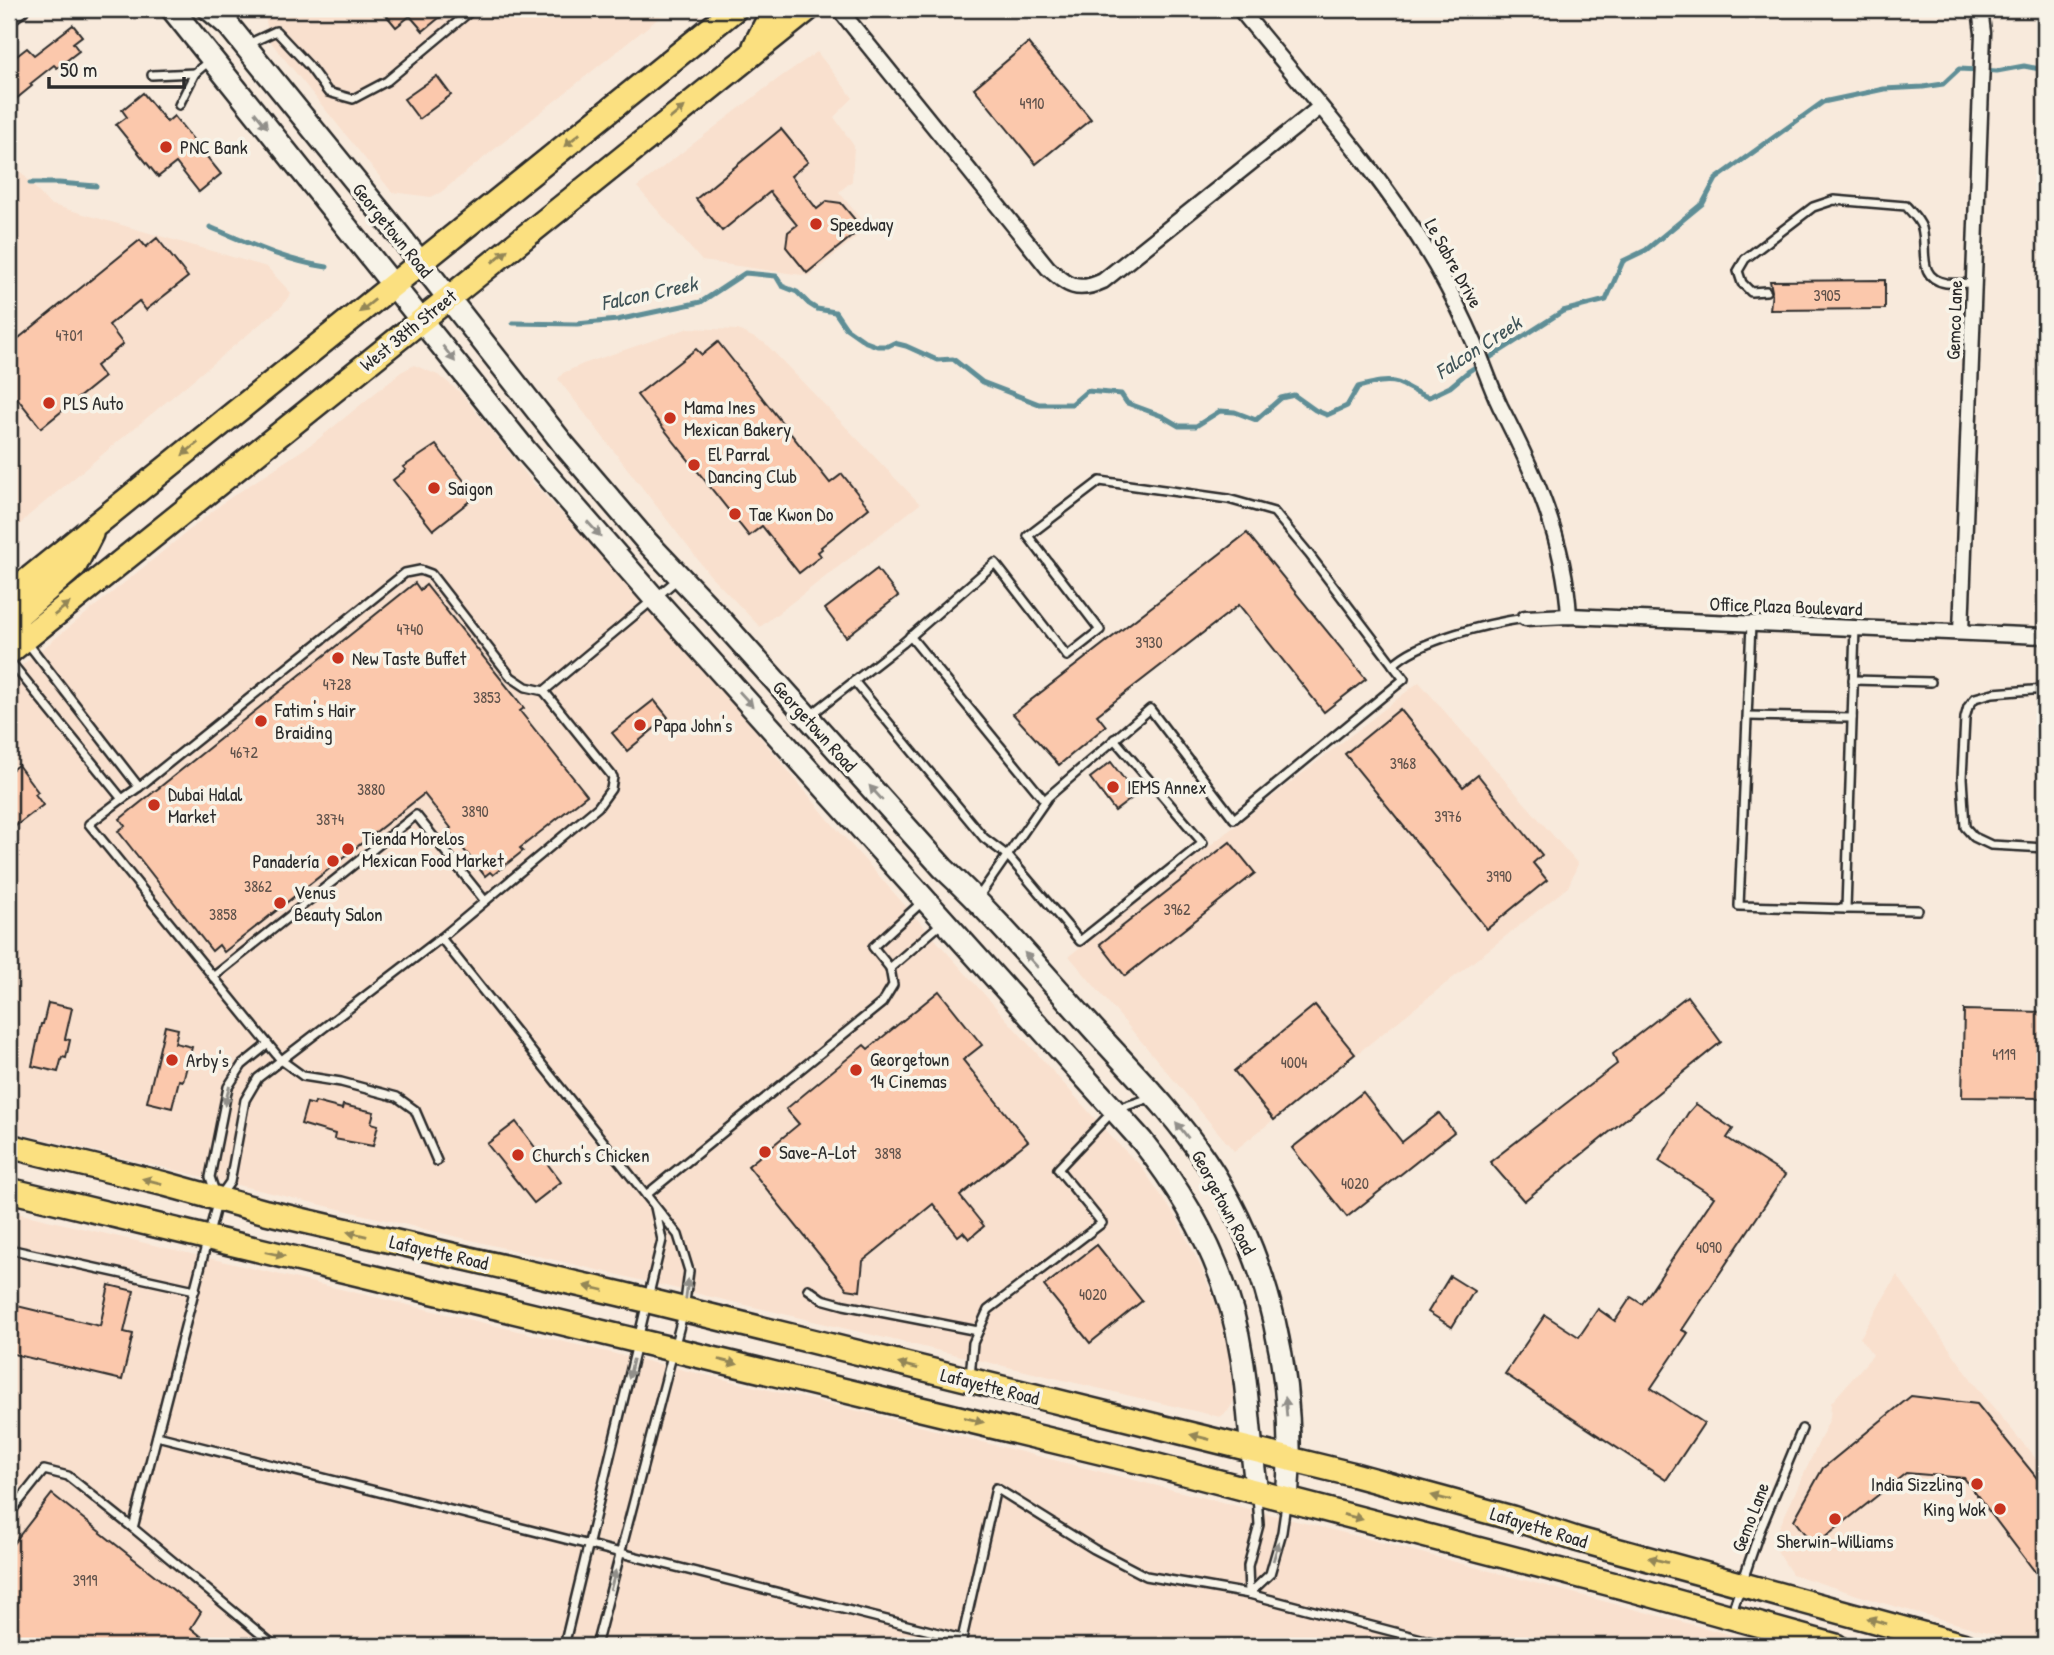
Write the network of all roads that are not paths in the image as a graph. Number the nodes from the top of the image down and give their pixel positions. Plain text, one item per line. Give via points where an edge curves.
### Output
1 (21, 9) edge
2 (172, 9) edge
3 (209, 9) edge
4 (473, 9) edge
5 (734, 9) edge
6 (775, 9) edge
7 (808, 9) edge
8 (839, 9) edge
9 (1240, 9) edge
10 (1980, 9) edge
11 (9, 18) edge
12 (245, 47) junction
13 (751, 55) junction
14 (212, 58) junction
15 (194, 73) junction
16 (152, 75) dead end
17 (179, 104) dead end
18 (1319, 108) junction
19 (421, 263) junction
20 (1975, 283) junction
21 (394, 284) junction
22 (1766, 291) dead end
23 (447, 299) junction
24 (422, 319) junction
25 (96, 525) junction
26 (680, 578) junction
27 (9, 595) edge
28 (654, 598) junction
29 (1569, 616) junction
30 (1525, 618) joint
31 (1751, 624) junction
32 (1855, 628) junction
33 (1961, 632) junction
34 (910, 636) junction
35 (2045, 636) edge
36 (14, 650) edge
37 (1393, 665) junction
38 (1853, 680) junction
39 (854, 681) junction
40 (1931, 682) dead end
41 (2045, 689) edge
42 (544, 691) junction
43 (1748, 716) junction
44 (808, 718) junction
45 (1852, 718) junction
46 (1114, 739) junction
47 (139, 787) junction
48 (122, 799) junction
49 (1045, 801) junction
50 (2045, 848) edge
51 (1008, 856) junction
52 (926, 898) junction
53 (976, 899) junction
54 (485, 901) junction
55 (1846, 909) junction
56 (1918, 910) dead end
57 (945, 920) junction
58 (441, 938) junction
59 (890, 968) junction
60 (213, 977) junction
61 (268, 1044) junction
62 (281, 1060) junction
63 (1157, 1094) junction
64 (1114, 1110) junction
65 (9, 1146) edge
66 (437, 1161) dead end
67 (9, 1189) edge
68 (646, 1195) junction
69 (218, 1199) junction
70 (655, 1207) junction
71 (209, 1238) junction
72 (9, 1250) edge
73 (808, 1289) dead end
74 (195, 1290) junction
75 (646, 1301) junction
76 (684, 1310) junction
77 (978, 1331) junction
78 (638, 1340) junction
79 (673, 1349) junction
80 (970, 1381) junction
81 (1802, 1429) dead end
82 (158, 1436) junction
83 (1251, 1450) junction
84 (1290, 1459) junction
85 (1257, 1492) junction
86 (1287, 1500) junction
87 (9, 1514) edge
88 (133, 1528) junction
89 (589, 1545) junction
90 (620, 1553) junction
91 (1741, 1583) junction
92 (1249, 1594) junction
93 (1730, 1617) junction
94 (961, 1643) edge
95 (275, 1646) edge
96 (564, 1646) edge
97 (596, 1646) edge
98 (1448, 1646) edge
99 (1836, 1646) edge
100 (1966, 1646) edge

1 - 11 street
2 - 14 main road, Georgetown Road
3 - 12 main road, Georgetown Road
4 - 12 lane via 387,80 353,99 328,92 276,31
5 -> 19 main road
6 - 13 main road
7 - 13 main road, West 38th Street
8 - 18 street via 1048,268 1075,288 1103,281
9 - 18 street, Le Sabre Drive
10 - 20 street, Gemco Lane via 1983,41
12 - 19 main road, Georgetown Road
23 -> 13 main road, West 38th Street
14 - 15 lane
14 -> 21 main road, Georgetown Road
15 - 16 lane
15 - 17 lane
18 - 29 street, Le Sabre Drive via 1366,163 1449,288 1526,455 1549,517
19 - 21 main road
19 - 23 main road, Georgetown Road
20 - 22 lane via 1932,278 1925,268 1922,228 1906,206 1834,200 1812,207 1745,259 1738,271 1742,282 1751,292
20 - 33 street, Gemco Lane
21 - 24 main road, Georgetown Road
21 -> 25 main road
23 - 24 main road, West 38th Street
23 - 26 main road, Georgetown Road via 549,427
24 -> 28 main road, Georgetown Road via 526,451
36 -> 24 main road, West 38th Street
25 - 27 main road
25 - 36 main road via 75,565 17,616
26 - 28 lane
26 - 44 main road, Georgetown Road
28 - 42 lane
28 -> 52 main road, Georgetown Road
29 - 30 street, Office Plaza Boulevard
29 - 31 street, Office Plaza Boulevard
30 - 37 lane via 1484,624 1404,654
31 - 32 street, Office Plaza Boulevard
31 - 43 lane
32 - 33 street, Office Plaza Boulevard
32 - 38 lane
33 - 35 street, Office Plaza Boulevard
34 - 37 lane via 995,563 1067,656 1100,630 1028,536 1100,481 1228,499 1274,512
34 - 39 lane
34 - 49 lane
36 - 47 lane
36 - 48 lane
37 - 46 lane via 1404,679 1234,818 1150,709
38 - 40 lane
38 - 45 lane
39 - 44 lane
39 - 51 lane via 984,838
41 - 50 lane via 1993,692 1975,698 1965,718 1962,778 1965,827 1975,837 1991,845
42 - 47 lane via 511,677 432,574 420,570 405,573
42 - 54 lane via 613,776 611,789 598,807
43 - 45 lane
43 - 55 lane via 1739,906
53 -> 44 main road, Georgetown Road
45 - 55 lane
46 - 49 lane
46 - 51 lane via 1203,843 1080,941
47 - 48 lane
48 - 60 lane via 89,824
49 - 51 lane
51 - 53 lane
52 - 57 main road, Georgetown Road
52 - 59 lane via 873,947
63 -> 53 main road, Georgetown Road
54 - 58 lane
54 - 60 lane via 416,815
55 - 56 lane
57 - 59 lane
57 - 64 main road, Georgetown Road
58 - 62 lane
58 - 68 lane
59 - 68 lane via 893,985 882,1003
60 - 61 lane
61 - 62 lane
61 -> 69 lane via 242,1065 228,1087 210,1177
62 - 66 lane via 303,1076 397,1097 415,1110
62 - 69 lane via 258,1078 245,1100 230,1182
63 - 64 lane
84 -> 63 main road, Georgetown Road via 1281,1356 1246,1234 1206,1161
64 - 77 lane via 1058,1169 1101,1223 988,1310
64 - 83 main road, Georgetown Road via 1170,1177 1213,1256 1240,1348
69 -> 65 main road, Lafayette Road
67 - 71 main road, Lafayette Road
68 - 70 lane
69 - 71 lane
75 -> 69 main road, Lafayette Road
70 - 75 lane via 662,1240
76 -> 70 lane via 689,1271 678,1234
71 - 74 lane
71 -> 78 main road, Lafayette Road
72 - 74 lane
73 - 77 lane via 844,1305
74 - 82 lane
75 - 76 main road, Lafayette Road
75 - 78 lane
76 - 79 lane
80 -> 76 main road, Lafayette Road
77 - 80 lane
78 - 79 main road, Lafayette Road
78 -> 89 lane
79 -> 85 main road, Lafayette Road
79 - 90 lane
83 -> 80 main road, Lafayette Road
81 - 91 lane, Gemo Lane
82 - 88 lane
82 - 89 lane
83 - 84 main road, Lafayette Road
83 - 85 main road, Georgetown Road
84 - 86 main road, Georgetown Road
91 -> 84 main road, Lafayette Road
85 - 86 main road, Lafayette Road
85 - 92 lane via 1259,1525 1248,1566
92 -> 86 lane via 1270,1574
86 -> 93 main road, Lafayette Road
87 - 88 lane via 44,1470 68,1475
88 - 95 lane
89 - 90 lane
89 - 96 lane
90 - 94 lane
97 -> 90 lane
91 - 93 lane, Gemo Lane
100 -> 91 main road, Lafayette Road
92 - 94 lane via 1146,1576 996,1488
92 - 98 lane
93 - 99 main road, Lafayette Road

